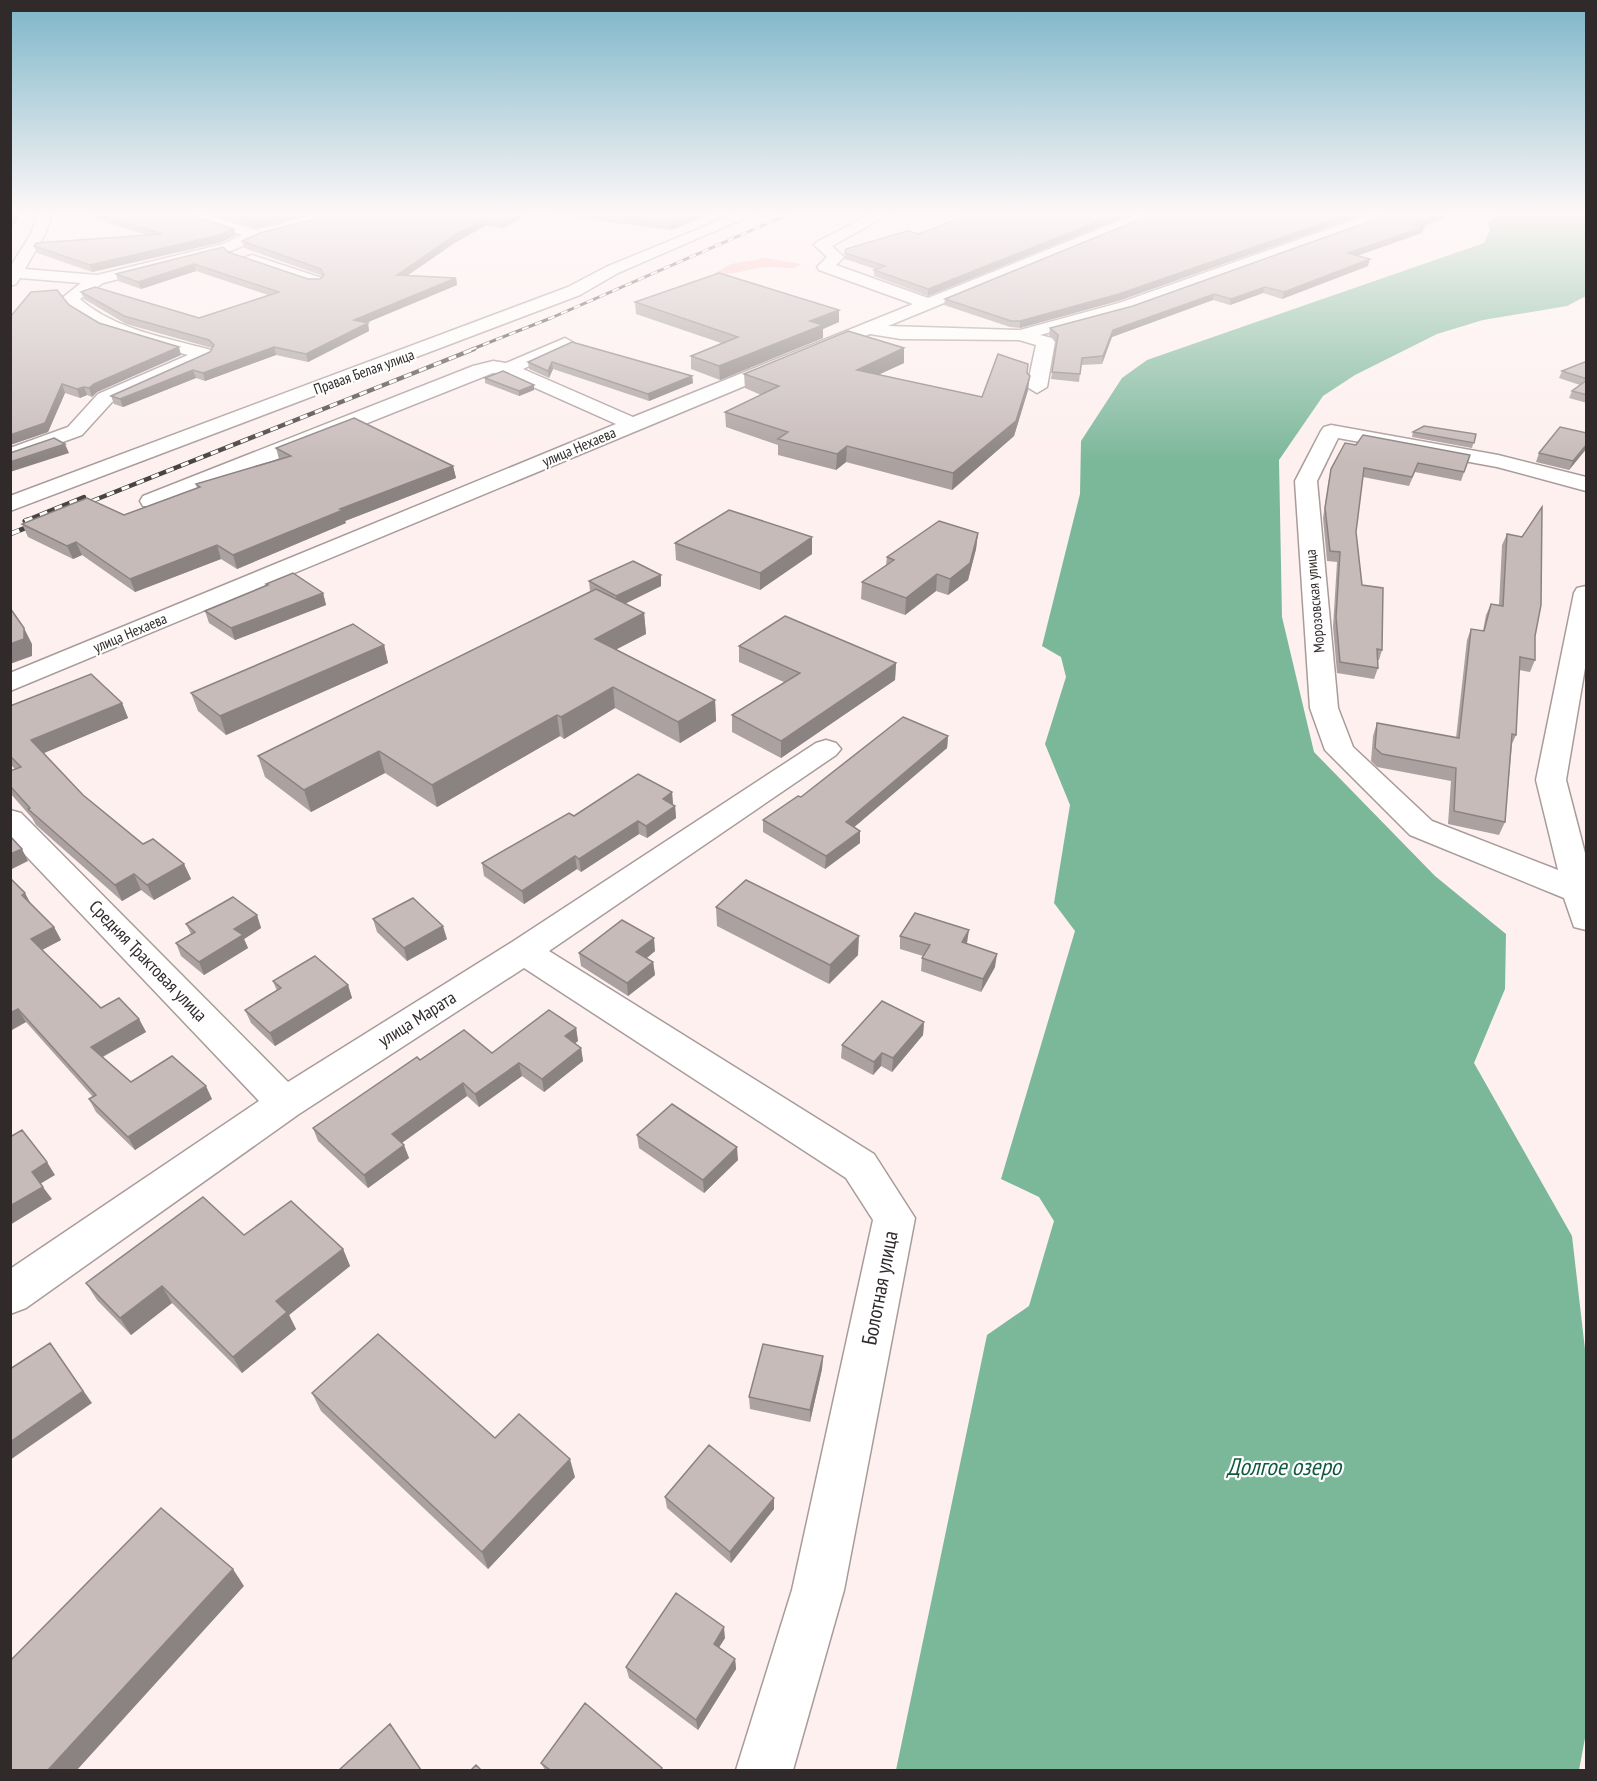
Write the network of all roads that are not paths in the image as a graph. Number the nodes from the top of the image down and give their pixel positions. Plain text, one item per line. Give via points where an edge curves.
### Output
1 (71, 297) edge
2 (558, 297) edge
3 (910, 297) edge
4 (947, 297) edge
5 (1153, 297) edge
6 (930, 304) junction
7 (868, 328) junction
8 (1020, 335) junction
9 (565, 343) edge
10 (508, 369) junction
11 (1037, 387) dead end
12 (628, 426) junction
13 (10, 455) edge
14 (1587, 484) edge
15 (151, 501) dead end
16 (10, 504) edge
17 (1587, 593) edge
18 (10, 683) edge
19 (826, 749) dead end
20 (10, 820) edge
21 (1585, 902) edge
22 (524, 951) junction
23 (285, 1103) junction
24 (10, 1294) edge
25 (764, 1770) edge

1 - 13 street via 81,311 137,334 205,354 105,398 75,432
2 - 16 street, Правая Белая улица
3 - 6 street
4 - 6 street, улица Нехаева
5 - 8 street
6 - 7 street, улица Нехаева
7 - 8 street via 901,334
7 - 12 street, улица Нехаева
8 - 11 street via 1046,342
9 - 10 street
10 - 12 street via 625,420
10 - 15 street via 480,370
12 - 18 street, улица Нехаева
14 - 21 street, Морозовская улица via 1497,461 1331,431 1305,481 1324,708 1340,750 1421,828 1494,855
17 - 21 street via 1551,780
19 - 22 street, улица Марата
20 - 23 street, Средняя Трактовая улица
22 - 23 street, улица Марата
22 - 25 street, Болотная улица via 860,1166 894,1218 818,1590
23 - 24 street, улица Марата

